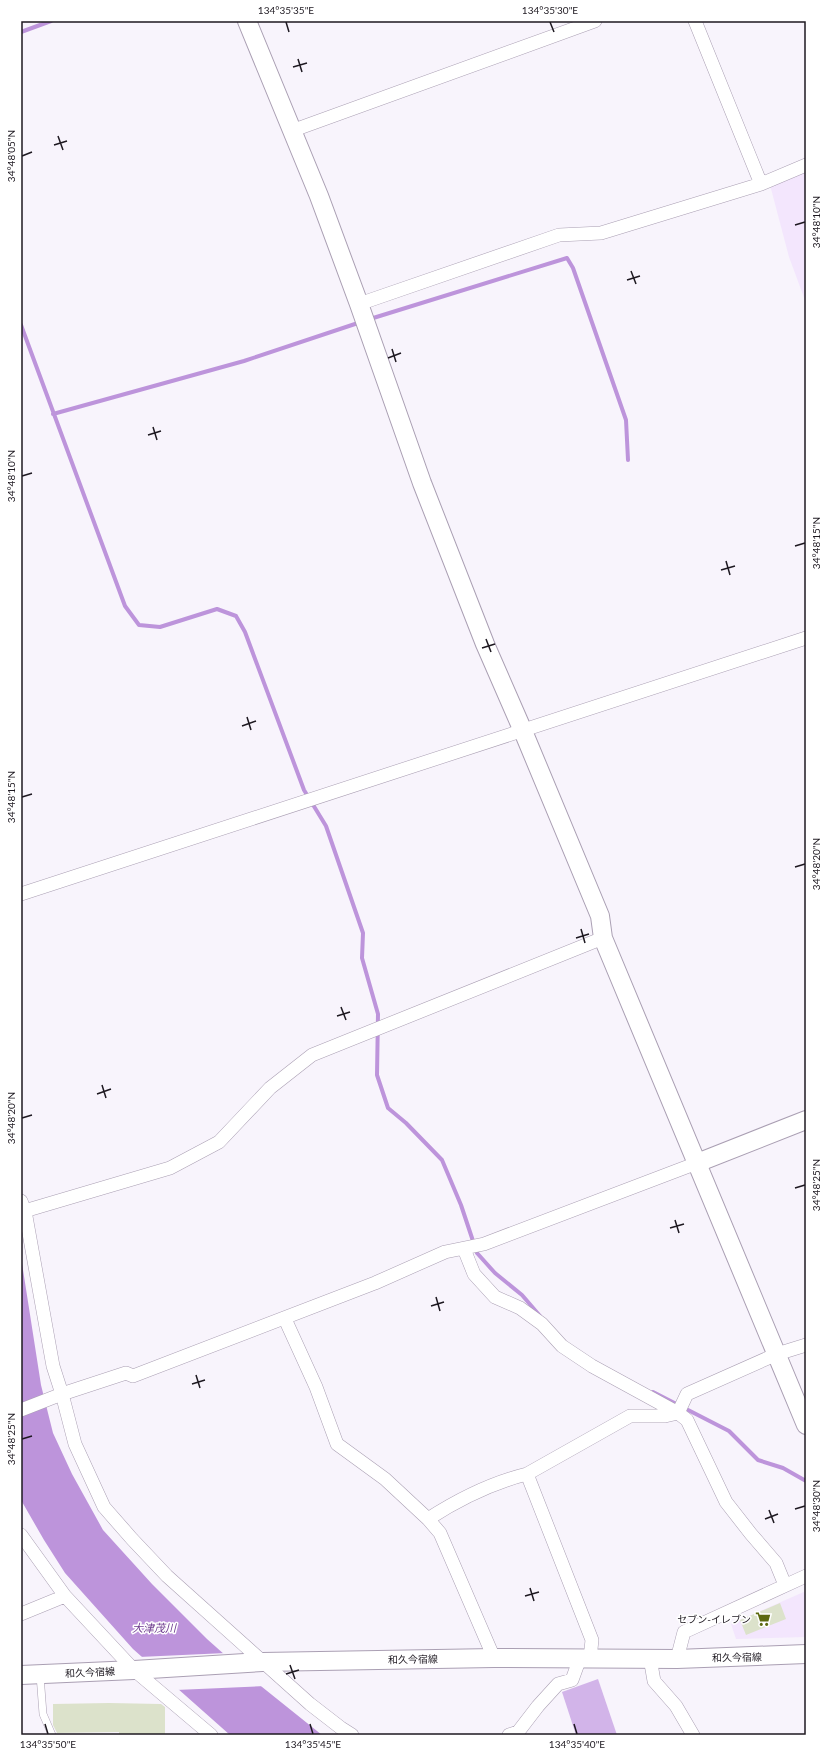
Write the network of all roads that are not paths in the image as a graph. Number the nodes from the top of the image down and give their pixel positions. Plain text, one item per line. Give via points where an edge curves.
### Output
1 (247, 21) edge
2 (595, 21) edge
3 (695, 21) edge
4 (294, 130) junction
5 (806, 165) edge
6 (761, 184) junction
7 (360, 304) junction
8 (806, 638) edge
9 (523, 731) junction
10 (21, 894) edge
11 (603, 938) junction
12 (806, 1120) edge
13 (697, 1163) junction
14 (22, 1208) edge
15 (464, 1249) junction
16 (285, 1318) junction
17 (806, 1345) edge
18 (777, 1354) junction
19 (62, 1394) junction
20 (21, 1410) edge
21 (678, 1413) junction
22 (806, 1425) edge
23 (527, 1474) junction
24 (428, 1519) junction
25 (21, 1535) edge
26 (806, 1576) edge
27 (785, 1585) junction
28 (65, 1596) junction
29 (21, 1614) edge
30 (806, 1654) edge
31 (494, 1658) junction
32 (585, 1658) junction
33 (650, 1658) junction
34 (677, 1659) junction
35 (262, 1662) junction
36 (134, 1670) junction
37 (40, 1674) junction
38 (21, 1675) edge
39 (52, 1735) edge
40 (211, 1735) edge
41 (352, 1735) edge
42 (509, 1735) edge
43 (693, 1735) edge

1 - 4 street
2 - 4 street
3 - 6 street
4 - 7 street
5 - 6 street
6 - 7 street via 601,233 559,235
7 - 9 street via 422,483 485,644
8 - 9 street
9 - 10 street
9 - 11 street via 600,916
11 - 13 street
11 - 14 street via 312,1055 270,1088 219,1142 170,1168
12 - 13 street
13 - 15 street via 484,1244
13 - 18 street
14 - 19 street via 53,1366
15 - 16 street via 445,1252
15 - 21 street via 474,1274 495,1297 520,1308 542,1324 562,1346 592,1366
16 - 19 street via 133,1376 126,1373
16 - 24 street via 316,1387 337,1444 386,1479
17 - 18 street
18 - 21 street via 687,1394
18 - 22 street
19 - 20 street
19 - 35 street via 75,1444 104,1506 167,1576
21 - 23 street via 665,1416 630,1416
21 - 27 street via 687,1420 726,1502 776,1563
23 - 24 street via 505,1479 457,1500
23 - 32 street via 592,1640
24 - 31 street via 440,1533
25 - 28 street
26 - 27 street
27 - 34 street via 684,1632
28 - 29 street
28 - 36 street
30 - 34 street, 和久今宿線
31 - 32 street, 和久今宿線
31 - 35 street, 和久今宿線
32 - 33 street, 和久今宿線
32 - 42 street via 572,1680 558,1684 518,1732
33 - 34 street, 和久今宿線
33 - 43 street via 654,1681 676,1706
35 - 36 street, 和久今宿線
35 - 41 street via 310,1704
36 - 37 street, 和久今宿線
36 - 40 street
37 - 38 street, 和久今宿線
37 - 39 lane via 43,1714

